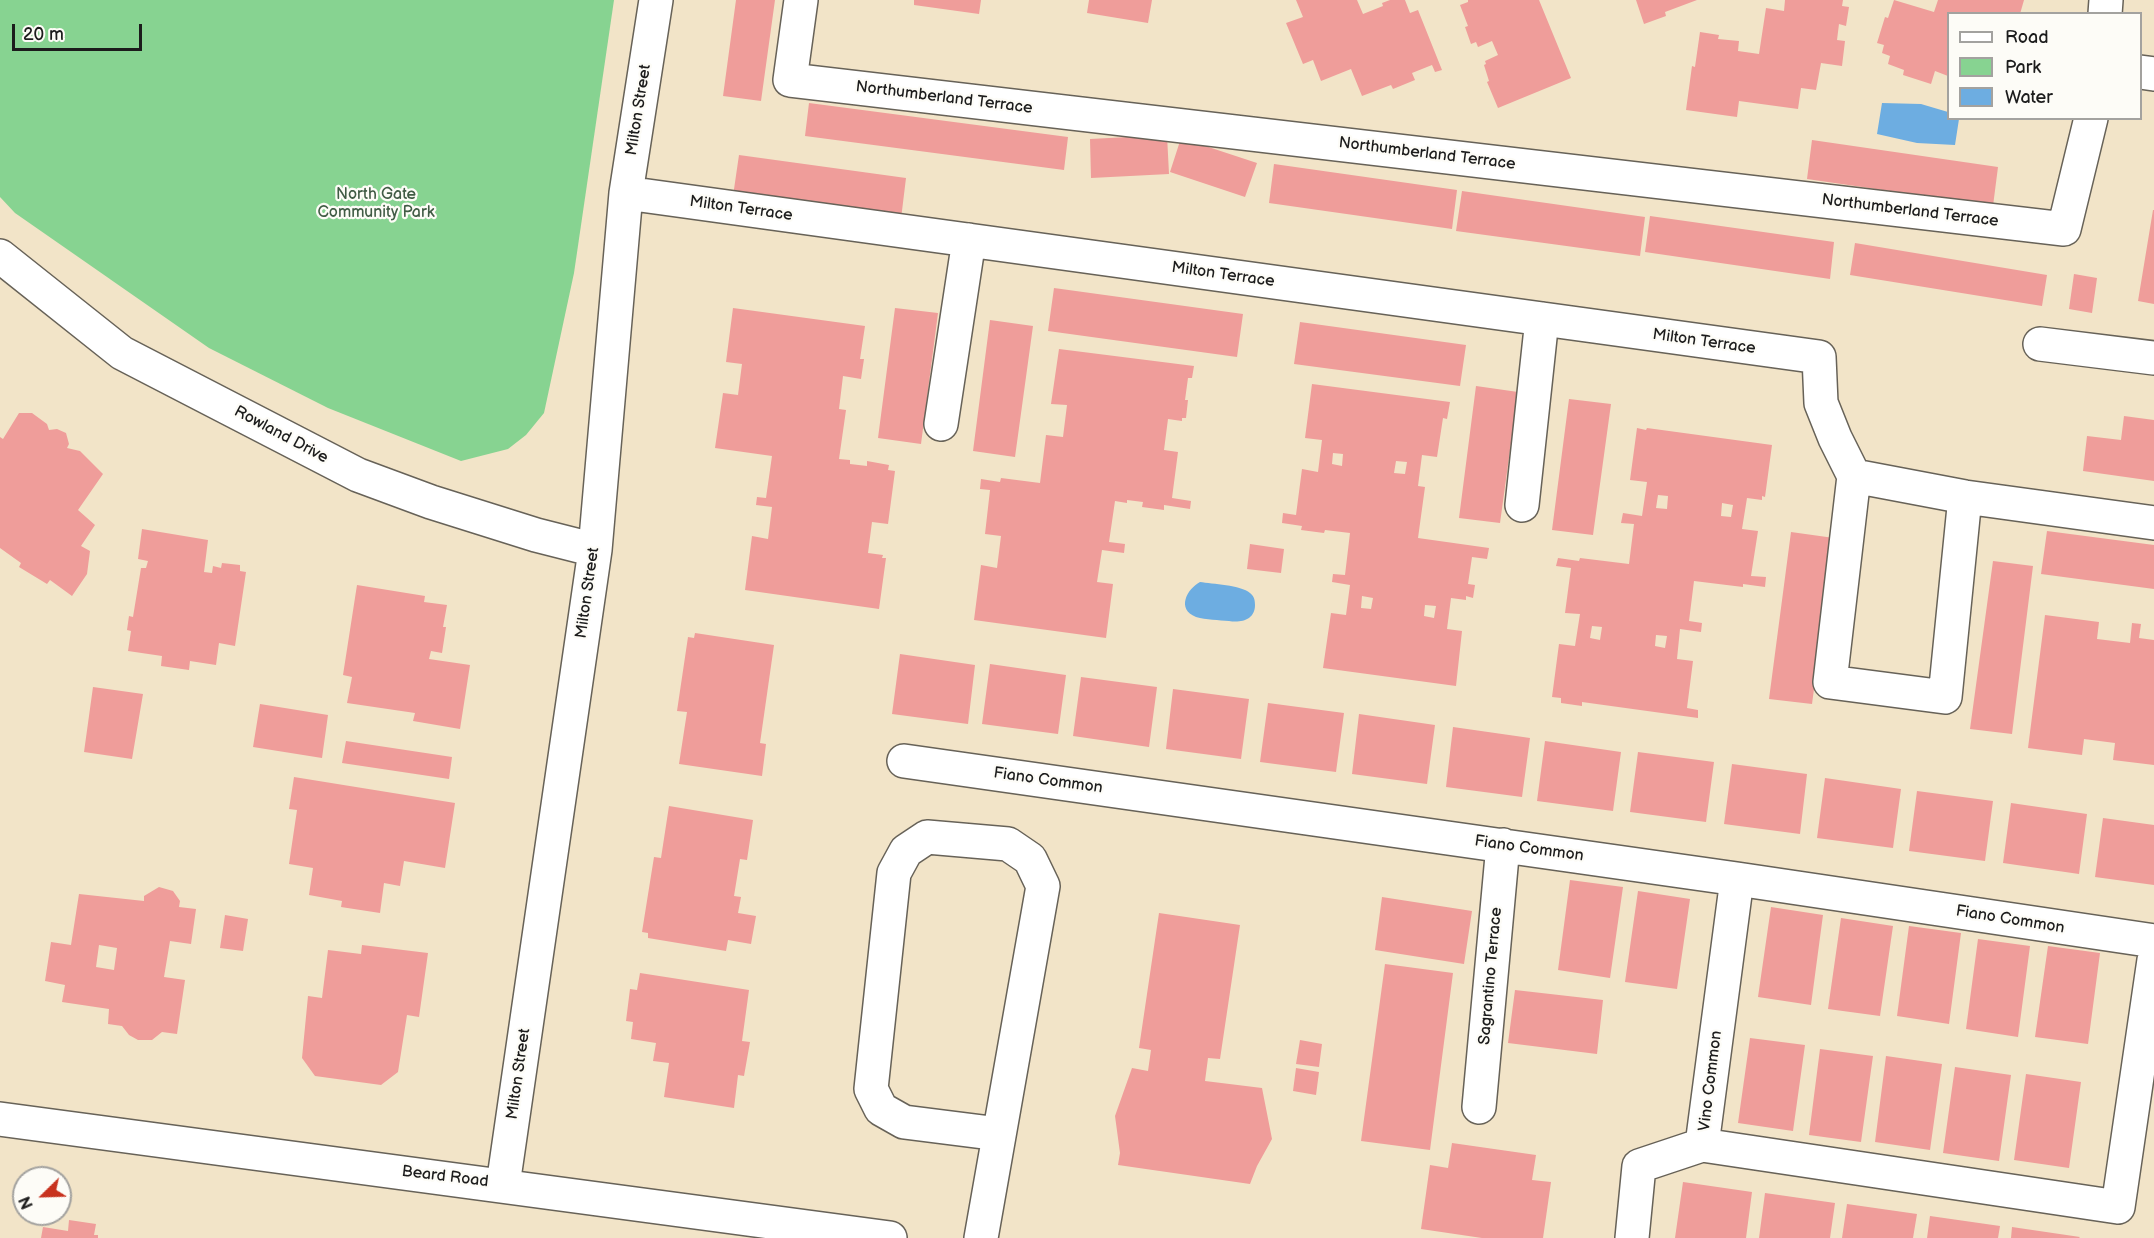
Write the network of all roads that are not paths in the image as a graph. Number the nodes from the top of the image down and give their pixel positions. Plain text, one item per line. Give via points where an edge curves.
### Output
1 (656, 0) edge
2 (801, 0) edge
3 (2091, 120) edge
4 (626, 193) junction
5 (969, 240) junction
6 (0, 256) edge
7 (1542, 319) junction
8 (2040, 344) dead end
9 (2154, 358) edge
10 (942, 424) dead end
11 (1854, 476) junction
12 (1965, 497) junction
13 (1522, 504) dead end
14 (2154, 523) edge
15 (595, 550) junction
16 (904, 761) dead end
17 (1503, 845) junction
18 (1737, 879) junction
19 (2154, 941) edge
20 (2154, 960) edge
21 (1479, 1107) dead end
22 (0, 1119) edge
23 (999, 1134) junction
24 (1702, 1145) junction
25 (503, 1185) junction
26 (890, 1238) edge
27 (981, 1238) edge
28 (1632, 1238) edge

1 - 4 street, Milton Street
2 - 3 street, Northumberland Terrace via 790,80 2064,229
4 - 5 street, Milton Terrace
4 - 15 street, Milton Street
5 - 7 street, Milton Terrace
5 - 10 street
6 - 15 street, Rowland Drive via 122,353 358,475 431,502
7 - 11 street, Milton Terrace via 1819,357 1821,403
7 - 13 street
8 - 9 street
11 - 12 street
11 - 12 street via 1830,682 1945,697
12 - 14 street
15 - 25 street, Milton Street
16 - 17 street, Fiano Common
17 - 18 street, Fiano Common
17 - 21 street, Sagrantino Terrace
18 - 19 street, Fiano Common
18 - 24 street, Vino Common
20 - 24 street via 2118,1207
22 - 25 street, Beard Road
23 - 23 street via 1043,886 1030,859 1008,844 927,837 906,851 894,873 871,1089 881,1109 904,1122
23 - 27 street
24 - 28 street, Vino Common via 1639,1166
25 - 26 street, Beard Road

